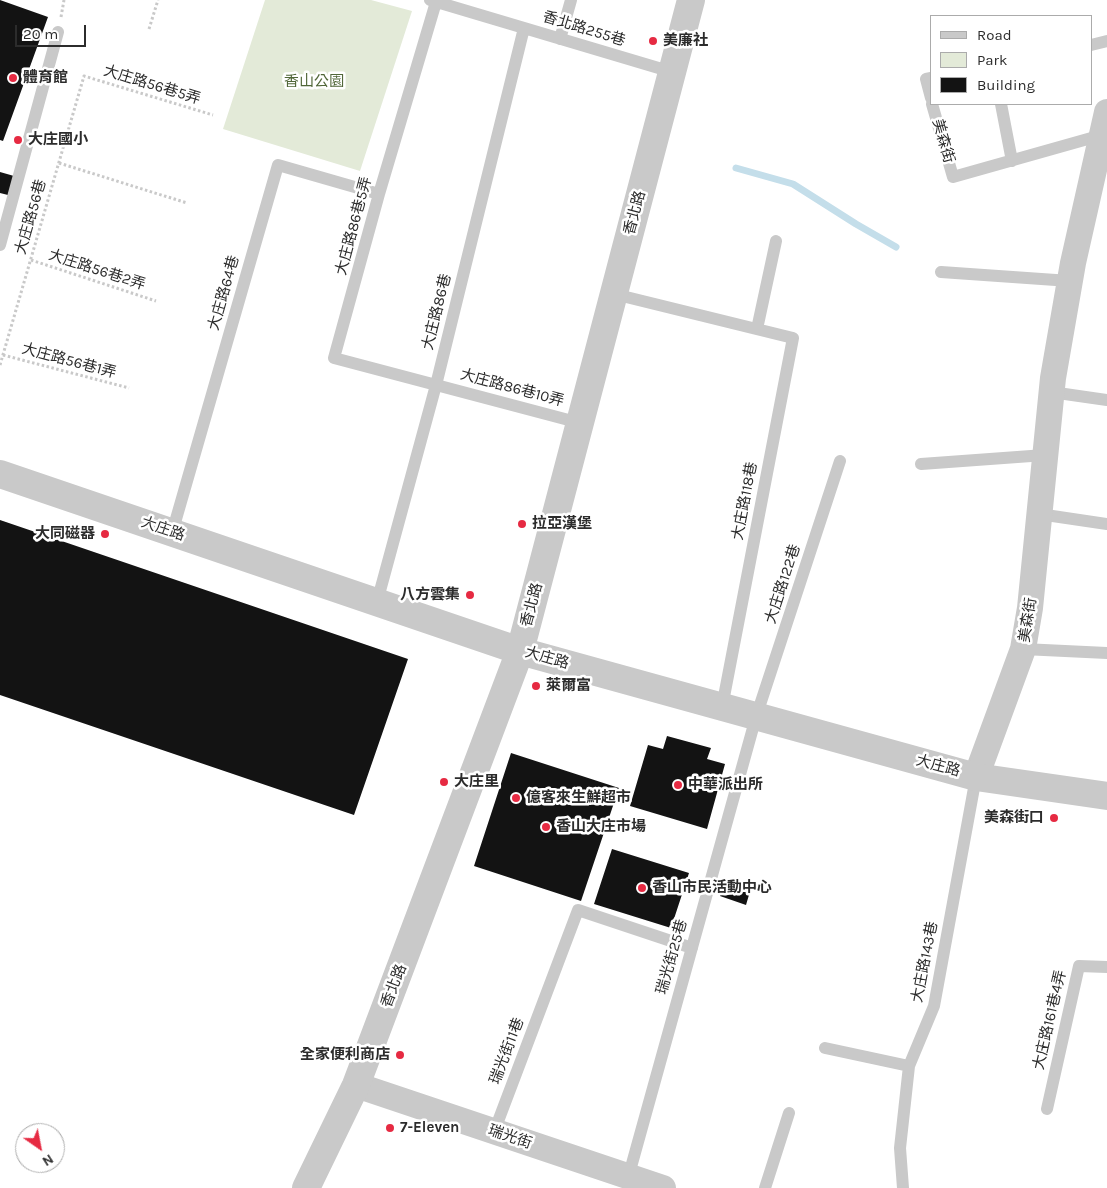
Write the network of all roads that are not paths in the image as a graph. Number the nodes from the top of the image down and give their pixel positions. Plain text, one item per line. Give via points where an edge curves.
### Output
1 (571, 0) edge
2 (691, 0) edge
3 (433, 1) edge
4 (524, 28) junction
5 (58, 32) dead end
6 (560, 39) junction
7 (1107, 41) edge
8 (1092, 44) edge
9 (672, 72) junction
10 (930, 78) edge
11 (930, 94) edge
12 (932, 105) edge
13 (1001, 105) edge
14 (1104, 124) edge
15 (1012, 161) junction
16 (1098, 186) edge
17 (379, 194) junction
18 (776, 241) dead end
19 (0, 245) edge
20 (941, 272) dead end
21 (1070, 281) junction
22 (614, 294) junction
23 (757, 329) junction
24 (436, 385) junction
25 (1051, 392) junction
26 (1107, 400) edge
27 (580, 423) junction
28 (1045, 455) junction
29 (840, 461) dead end
30 (921, 464) dead end
31 (0, 474) edge
32 (1040, 514) junction
33 (1107, 524) edge
34 (172, 532) junction
35 (377, 602) junction
36 (1023, 649) junction
37 (520, 651) junction
38 (1107, 653) edge
39 (722, 707) junction
40 (756, 717) junction
41 (976, 777) junction
42 (1107, 796) edge
43 (692, 948) junction
44 (1107, 967) edge
45 (825, 1048) dead end
46 (909, 1066) junction
47 (356, 1086) junction
48 (1047, 1109) dead end
49 (789, 1113) dead end
50 (494, 1132) junction
51 (626, 1182) edge
52 (306, 1188) edge
53 (664, 1188) edge
54 (765, 1188) edge
55 (903, 1188) edge

1 - 6 lane
2 - 9 street, 香北路
3 - 4 lane, 香北路255巷
3 - 17 lane, 大庄路86巷5弄
4 - 6 lane, 香北路255巷
4 - 24 lane, 大庄路86巷
5 - 19 lane
6 - 9 lane, 香北路255巷
7 - 8 lane
9 - 22 street, 香北路
10 - 11 lane, 美森街 via 926,79
12 - 15 lane, 美森街 via 953,177
13 - 15 lane
14 - 15 lane, 美森街
14 - 16 street, 美森街
16 - 21 street, 美森街
17 - 24 lane, 大庄路86巷5弄 via 334,358
17 - 34 lane, 大庄路64巷 via 278,164
18 - 23 lane
20 - 21 lane
21 - 25 street, 美森街
22 - 23 lane, 大庄路118巷
22 - 27 street, 香北路
23 - 39 lane, 大庄路118巷 via 793,338
24 - 27 lane, 大庄路86巷10弄
24 - 35 lane, 大庄路86巷
25 - 26 lane
25 - 28 street, 美森街
27 - 37 street, 香北路
28 - 30 lane
28 - 32 street, 美森街
29 - 40 lane, 大庄路122巷
31 - 34 street, 大庄路
32 - 33 lane
32 - 36 street, 美森街
34 - 35 street, 大庄路
35 - 37 street, 大庄路
36 - 38 lane
36 - 41 street, 美森街
37 - 39 street, 大庄路
37 - 47 street, 香北路
39 - 40 street, 大庄路
40 - 41 street, 大庄路
40 - 43 lane, 瑞光街25巷
41 - 42 street, 大庄路
41 - 46 lane, 大庄路143巷 via 934,1006
43 - 50 lane, 瑞光街11巷 via 578,910
43 - 51 lane, 瑞光街25巷
44 - 48 lane, 大庄路161巷4弄 via 1079,966
45 - 46 lane
46 - 55 lane, 大庄路143巷 via 900,1148
47 - 50 street, 瑞光街
47 - 52 street, 香北路
49 - 54 lane
50 - 51 street, 瑞光街
51 - 53 street, 瑞光街

